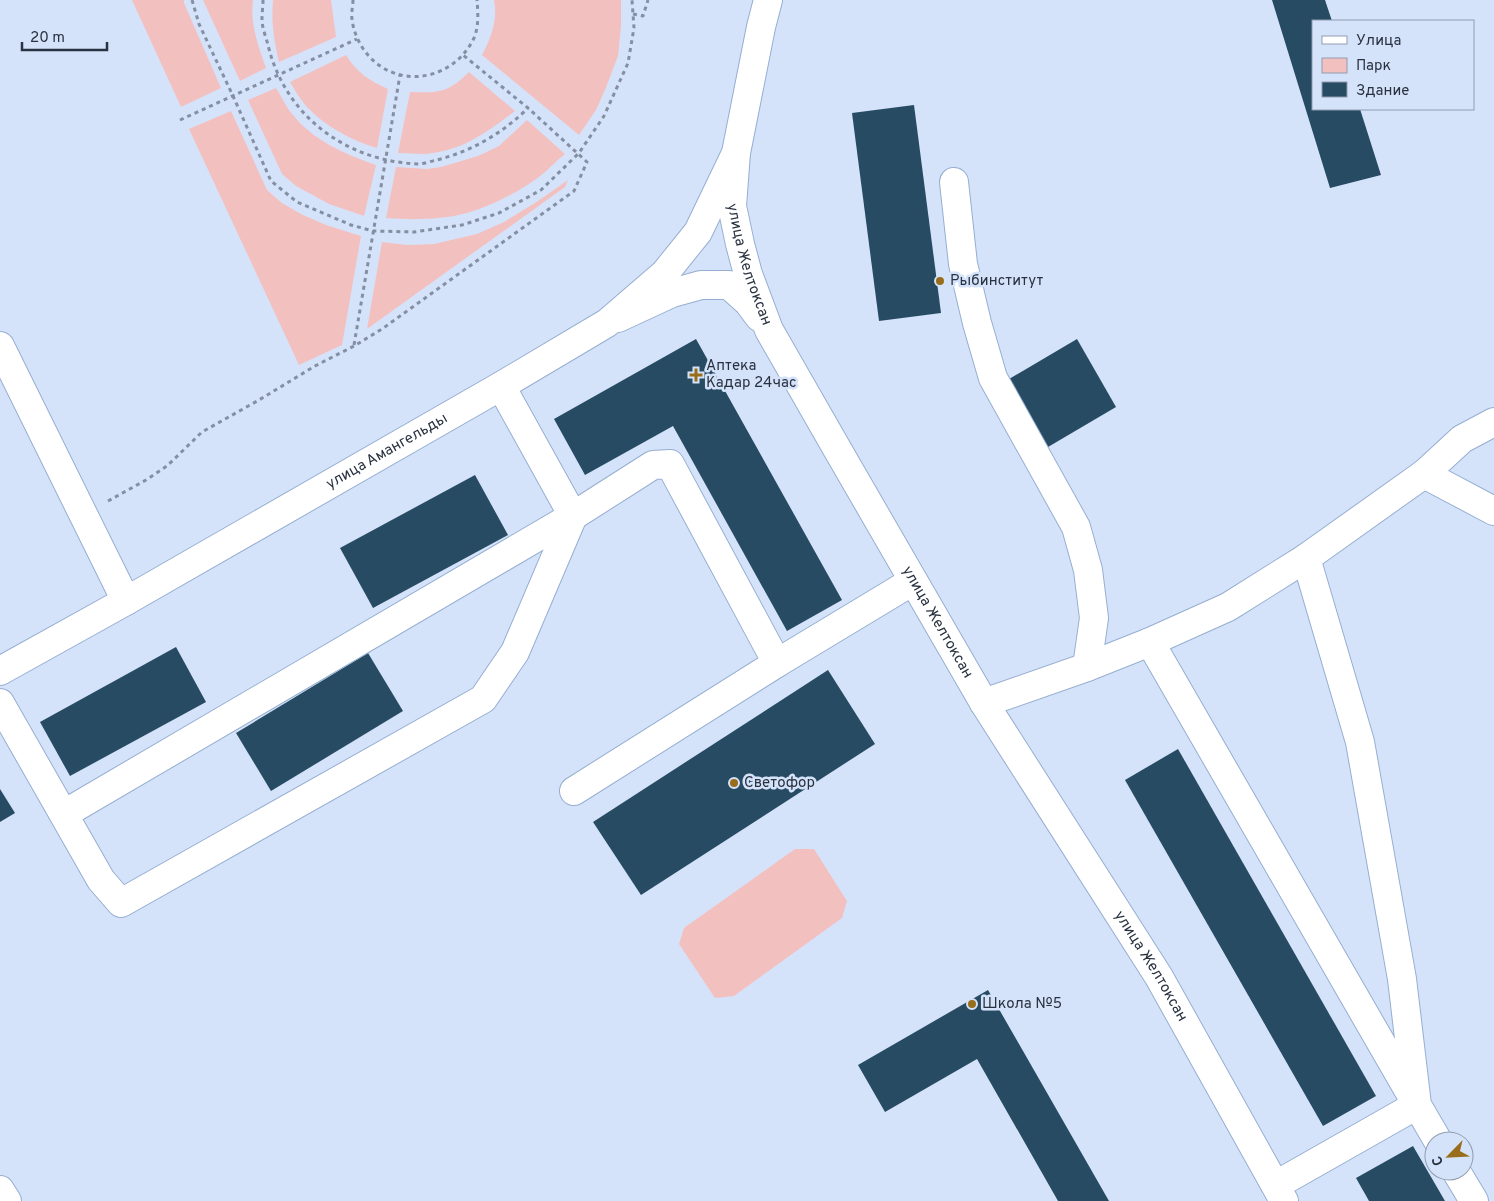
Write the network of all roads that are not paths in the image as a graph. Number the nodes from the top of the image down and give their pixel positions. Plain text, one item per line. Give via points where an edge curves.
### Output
1 (768, 0) edge
2 (736, 153) junction
3 (954, 182) dead end
4 (607, 323) junction
5 (769, 330) junction
6 (0, 346) edge
7 (501, 386) junction
8 (1494, 422) edge
9 (1424, 474) junction
10 (1494, 511) edge
11 (573, 516) junction
12 (1306, 558) junction
13 (913, 581) junction
14 (126, 601) junction
15 (1150, 642) junction
16 (777, 663) junction
17 (1087, 667) junction
18 (0, 671) edge
19 (0, 703) edge
20 (984, 703) junction
21 (574, 791) dead end
22 (64, 814) junction
23 (1417, 1105) junction
24 (1432, 1131) edge
25 (1462, 1181) edge
26 (0, 1190) edge
27 (1280, 1193) edge
28 (7, 1201) edge
29 (1474, 1201) edge

1 - 2 street, улица Желтоксан
2 - 4 street via 698,232 665,274
2 - 5 street, улица Желтоксан via 732,206 748,274
3 - 17 street via 963,264 993,378 1076,527 1088,570 1094,618
4 - 5 street, улица Амангельды via 672,293 700,285 729,285 748,302
4 - 7 street, улица Амангельды
5 - 13 street, улица Желтоксан
6 - 14 street
7 - 11 street
7 - 14 street, улица Амангельды
8 - 9 street via 1462,439
9 - 10 street
9 - 12 street
11 - 16 street via 653,464 670,464
11 - 22 street
11 - 22 street via 515,652 482,699 121,903 101,880
12 - 15 street via 1228,607
12 - 23 street via 1360,742 1402,979
13 - 16 street
13 - 20 street, улица Желтоксан
14 - 18 street, улица Амангельды
15 - 17 street
15 - 23 street
16 - 21 street
17 - 20 street
19 - 22 street
20 - 27 street, улица Желтоксан via 1159,977
23 - 24 street
23 - 27 street
25 - 29 street
26 - 28 street

